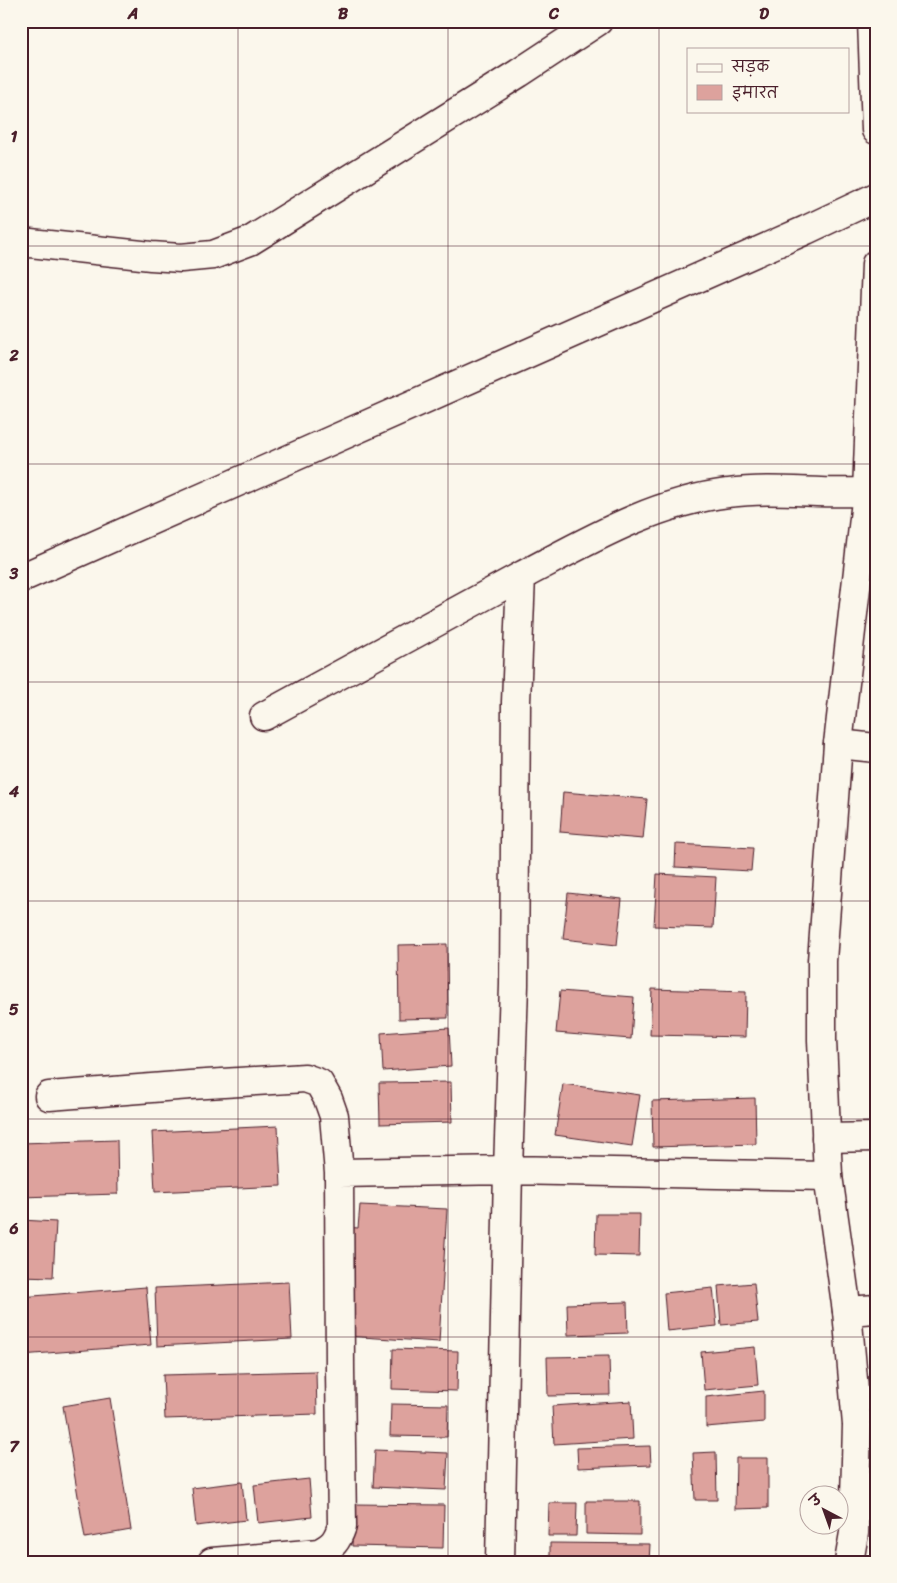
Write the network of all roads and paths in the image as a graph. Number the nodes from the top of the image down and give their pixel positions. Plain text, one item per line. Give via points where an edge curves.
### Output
1 (598, 21) edge
2 (872, 21) edge
3 (876, 130) edge
4 (876, 197) edge
5 (21, 242) edge
6 (876, 264) edge
7 (872, 491) edge
8 (521, 576) junction
9 (21, 578) edge
10 (264, 716) dead end
11 (838, 744) junction
12 (876, 748) edge
13 (49, 1096) dead end
14 (876, 1137) edge
15 (826, 1138) junction
16 (508, 1170) junction
17 (339, 1173) junction
18 (828, 1176) junction
19 (876, 1309) edge
20 (847, 1311) junction
21 (212, 1562) edge
22 (500, 1562) edge
23 (849, 1562) edge

1 - 5 street via 250,241 213,255 180,258
2 - 3 street
4 - 9 street
6 - 7 street
7 - 8 street via 728,492 686,501 599,535
7 - 11 street
8 - 10 street
8 - 16 street
11 - 12 street
11 - 15 street via 822,961
13 - 17 street via 305,1078 319,1083 328,1098 334,1116
14 - 15 street
15 - 18 street
16 - 17 street
16 - 18 street
16 - 22 street
17 - 21 street via 342,1526 339,1537 319,1553
18 - 20 street
19 - 20 street
20 - 23 street via 857,1425 854,1533

